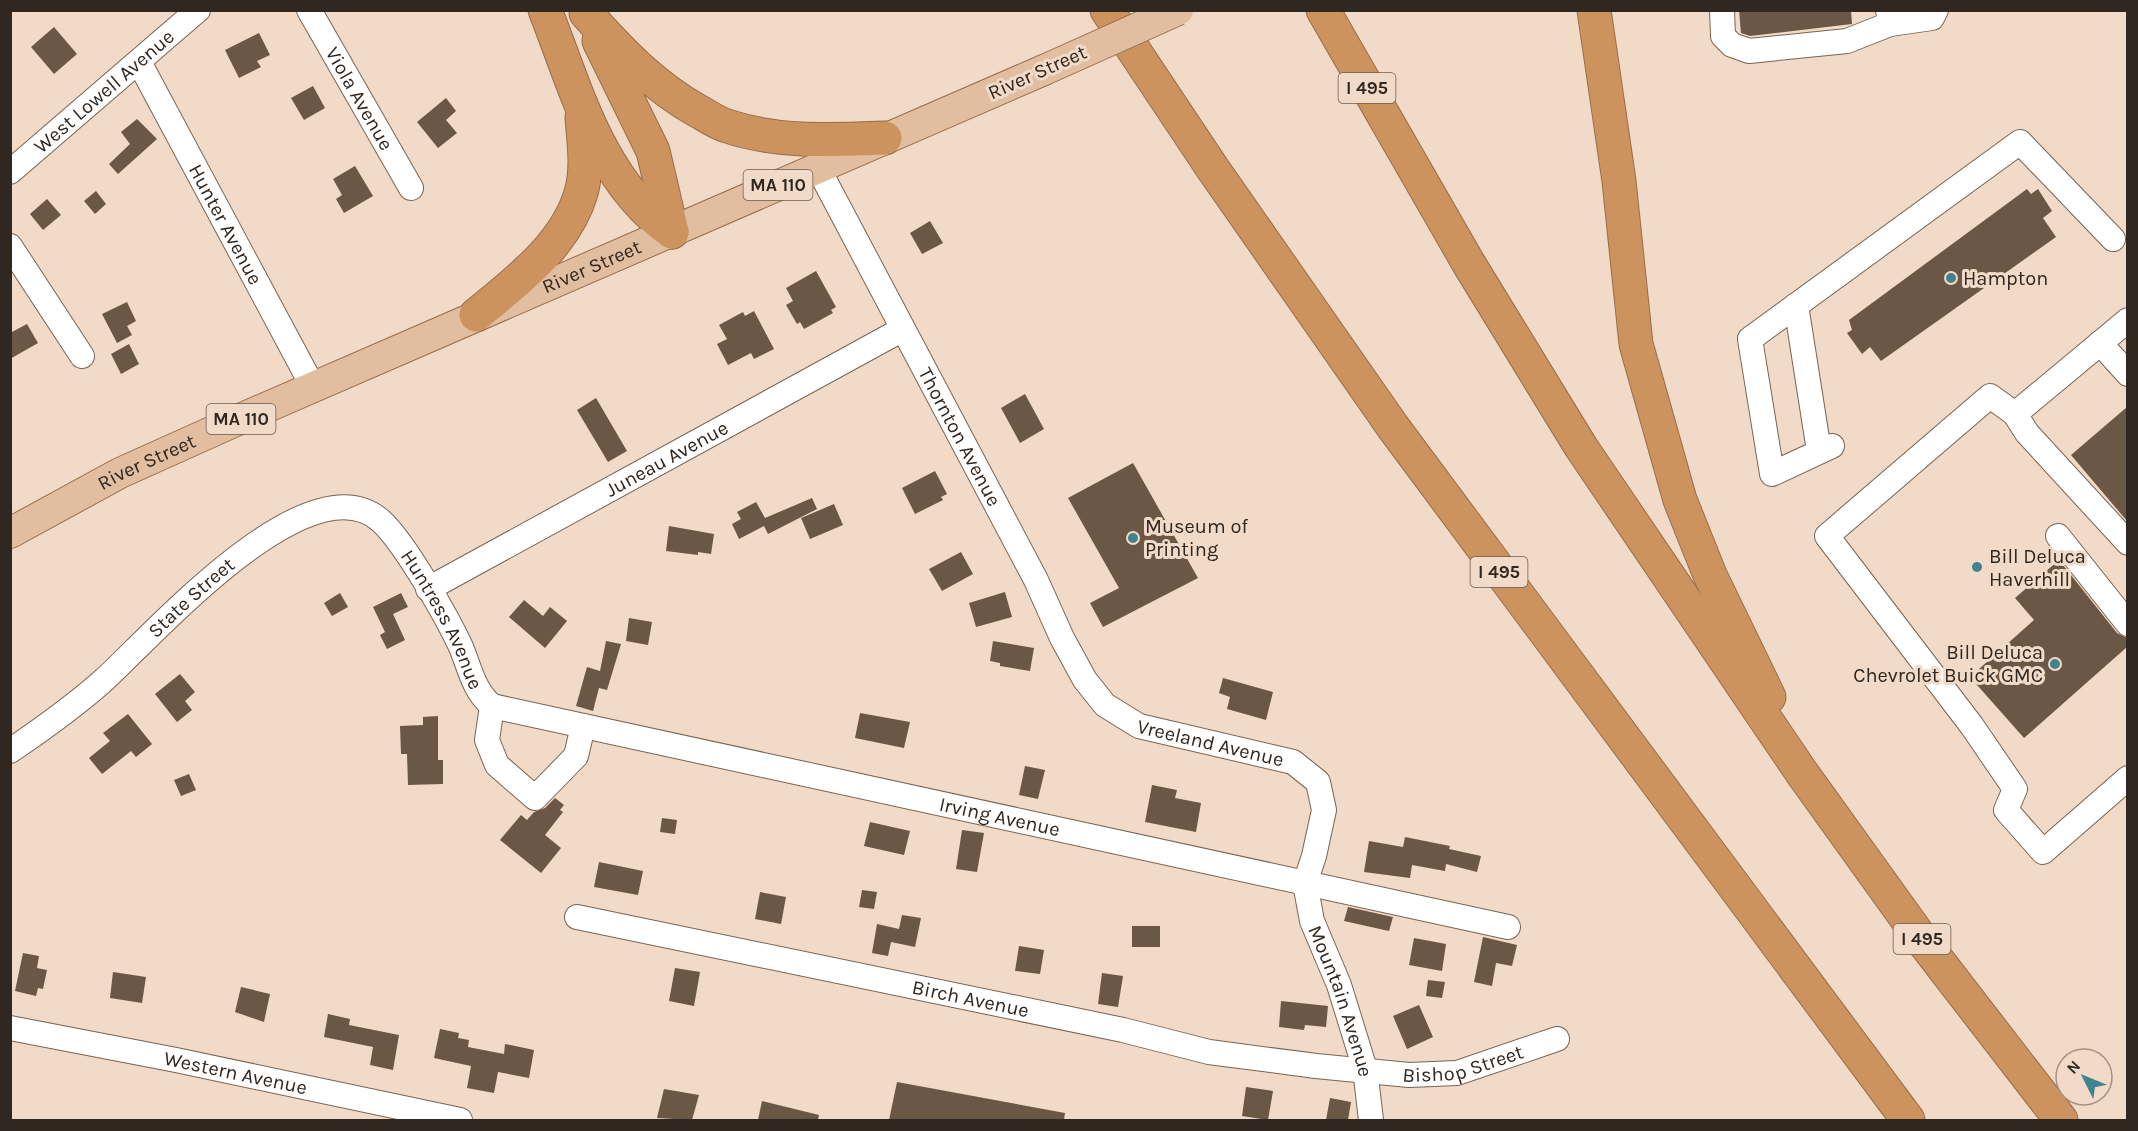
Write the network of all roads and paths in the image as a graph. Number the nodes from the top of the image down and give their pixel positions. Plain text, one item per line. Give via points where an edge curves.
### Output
1 (198, 10) edge
2 (309, 10) edge
3 (545, 10) edge
4 (1107, 10) edge
5 (1178, 10) edge
6 (1323, 10) edge
7 (1594, 10) edge
8 (1722, 10) edge
9 (1936, 10) edge
10 (585, 12) edge
11 (1889, 17) edge
12 (140, 62) junction
13 (581, 105) junction
14 (885, 138) junction
15 (818, 168) junction
16 (10, 172) edge
17 (411, 188) dead end
18 (672, 232) junction
19 (2113, 239) dead end
20 (10, 246) edge
21 (1796, 305) junction
22 (476, 315) junction
23 (2127, 320) edge
24 (903, 329) junction
25 (2100, 344) junction
26 (82, 356) dead end
27 (2127, 374) edge
28 (313, 387) junction
29 (2015, 414) junction
30 (10, 533) edge
31 (392, 534) joint
32 (2058, 536) dead end
33 (2127, 543) edge
34 (428, 589) junction
35 (2127, 624) edge
36 (1105, 705) joint
37 (492, 706) junction
38 (583, 726) junction
39 (10, 751) edge
40 (1802, 773) junction
41 (2127, 778) edge
42 (1305, 883) junction
43 (578, 917) dead end
44 (1508, 927) dead end
45 (10, 1028) edge
46 (1557, 1039) dead end
47 (1365, 1069) junction
48 (2054, 1111) edge
49 (460, 1120) edge
50 (1371, 1120) edge
51 (1908, 1120) edge

1 - 12 street, West Lowell Avenue
2 - 17 street, Viola Avenue
3 - 13 highway
4 - 51 highway, I 495 via 1393,427
5 - 14 main road, River Street / MA 110, bridge
6 - 40 highway, I 495 via 1469,264 1581,447
7 - 40 highway via 1619,181 1636,344 1658,429 1680,500 1710,575 1752,658
8 - 11 street via 1723,36 1732,45 1749,51 1847,40
9 - 11 street via 1932,18
10 - 14 highway via 629,61 674,98 725,126 814,141
10 - 18 highway via 653,151
12 - 16 street, West Lowell Avenue
12 - 28 street, Hunter Avenue
13 - 18 highway via 588,126 637,201 649,216
13 - 22 highway via 585,159 581,193 563,231 525,274
14 - 15 main road, River Street / MA 110
15 - 18 main road, River Street / MA 110
15 - 24 street, Thornton Avenue
18 - 22 main road, River Street / MA 110
19 - 21 street via 2020,142
20 - 26 street
21 - 21 street via 1825,448 1772,474 1750,339
22 - 28 main road, River Street / MA 110
23 - 25 street
24 - 34 street, Juneau Avenue
24 - 36 street, Thornton Avenue via 1036,580 1062,638 1085,680
25 - 27 street
25 - 29 street
28 - 30 main road, River Street / MA 110 via 120,473
29 - 33 street
29 - 41 street via 1990,396 1827,536 1978,735 2014,789 2006,810 2043,852
31 - 34 street, Huntress Avenue
31 - 39 street, State Street via 368,512 343,506 307,516 273,533 218,572 72,708
32 - 35 street
34 - 37 street, Huntress Avenue via 460,646 482,698
36 - 42 street, Vreeland Avenue via 1139,726 1293,762 1317,782 1324,810
37 - 38 street, Irving Avenue
37 - 38 street via 487,740 497,765 535,798 576,756
38 - 42 street, Irving Avenue
40 - 48 highway, I 495 via 1922,940
42 - 44 street, Irving Avenue
42 - 47 street, Mountain Avenue via 1312,921 1339,985
43 - 47 street, Birch Avenue via 1123,1030 1209,1052
45 - 49 street, Western Avenue
46 - 47 street, Bishop Street via 1457,1073 1409,1075
47 - 50 street, Mountain Avenue

